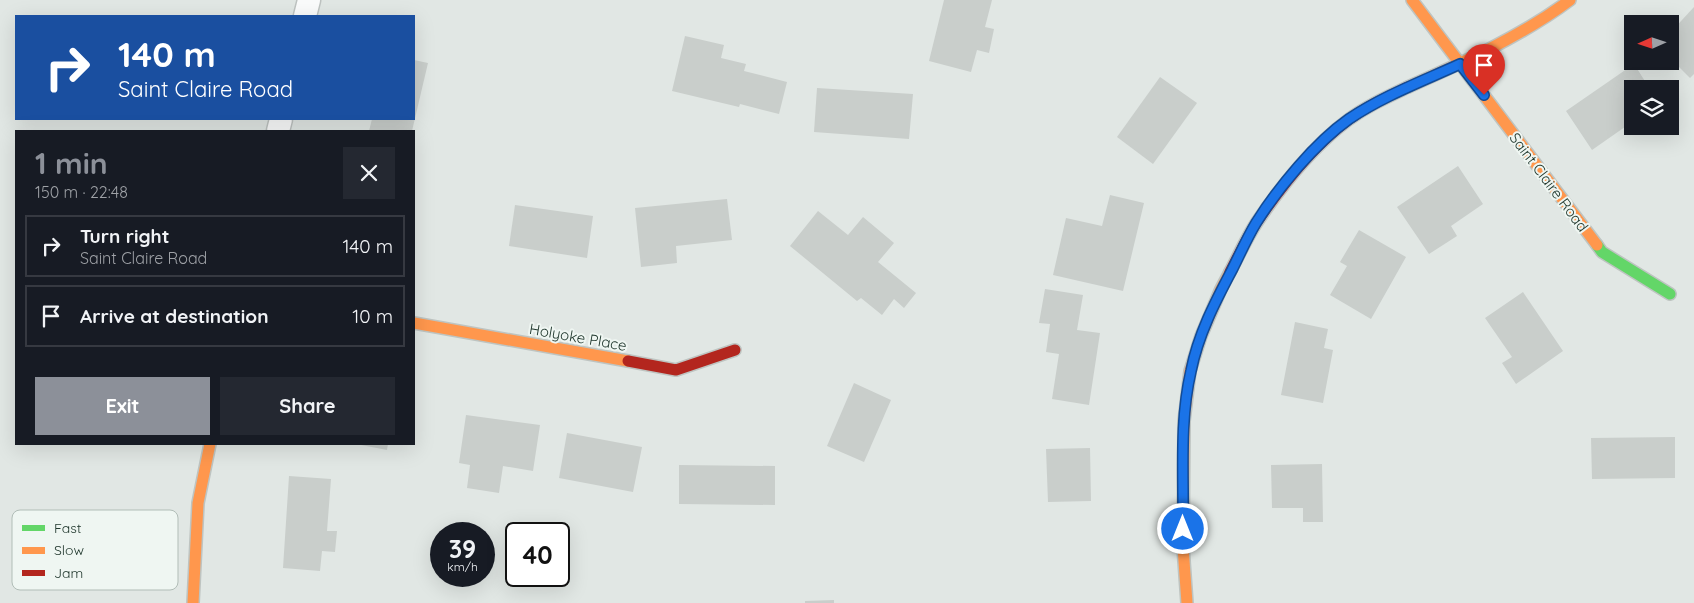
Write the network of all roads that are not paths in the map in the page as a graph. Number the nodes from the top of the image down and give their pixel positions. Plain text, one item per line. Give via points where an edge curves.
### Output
1 (309, 0) edge
2 (1412, 0) edge
3 (1570, 0) edge
4 (305, 15) edge
5 (1460, 64) junction
6 (1670, 294) dead end
7 (415, 323) edge
8 (735, 350) dead end
9 (210, 445) edge
10 (193, 603) edge
11 (1187, 603) edge

1 - 4 street
2 - 5 street, Saint Claire Road
3 - 5 street via 1550,15
5 - 6 street, Saint Claire Road via 1602,252
5 - 11 street via 1380,100 1348,120 1320,144 1256,223 1221,289 1190,371 1184,422 1183,547
7 - 8 street, Holyoke Place via 676,370
9 - 10 street via 198,503

